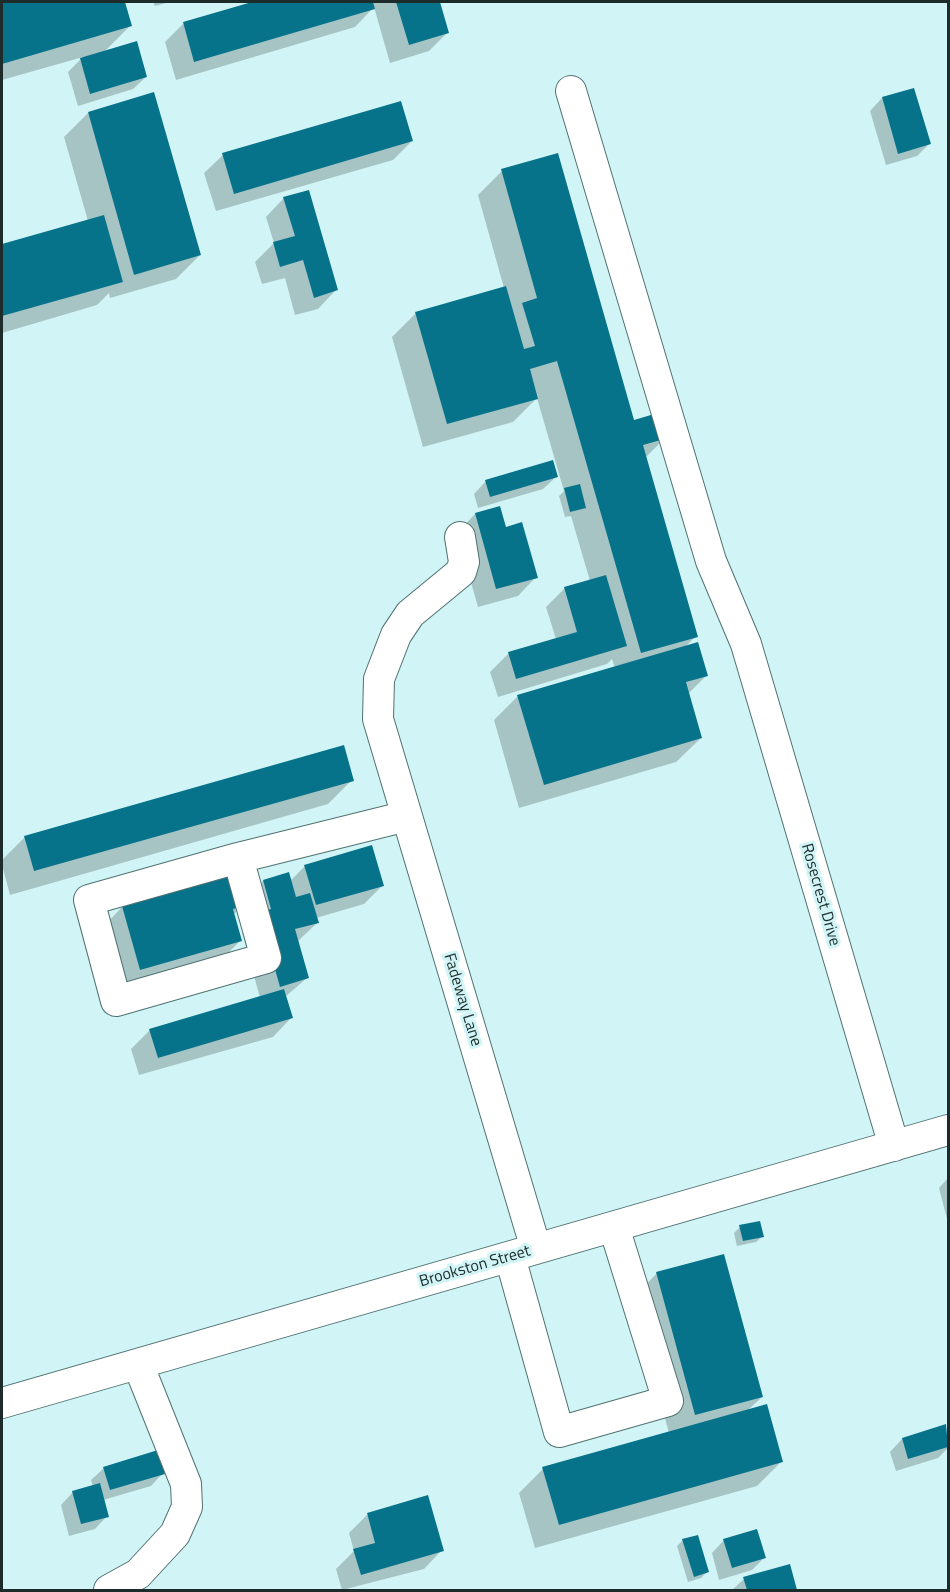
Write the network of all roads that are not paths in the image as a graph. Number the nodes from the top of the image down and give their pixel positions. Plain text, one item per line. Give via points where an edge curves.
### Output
1 (571, 91) dead end
2 (460, 537) dead end
3 (407, 816) junction
4 (238, 858) junction
5 (948, 1130) edge
6 (894, 1146) junction
7 (614, 1227) junction
8 (523, 1253) junction
9 (138, 1364) junction
10 (2, 1403) edge
11 (109, 1590) edge

1 - 6 street, Rosecrest Drive via 711,561 746,644
2 - 3 street, Fadeway Lane via 464,562 461,572 410,614 396,635 379,680 378,718
3 - 4 street
3 - 8 street, Fadeway Lane
4 - 4 street via 266,958 116,1001 89,900
5 - 6 street, Brookston Street
6 - 7 street, Brookston Street
7 - 8 street, Brookston Street
7 - 8 street, Fadeway Lane via 668,1401 559,1432
8 - 9 street, Brookston Street
9 - 10 street, Brookston Street
9 - 11 street via 186,1484 187,1507 175,1534 138,1574

